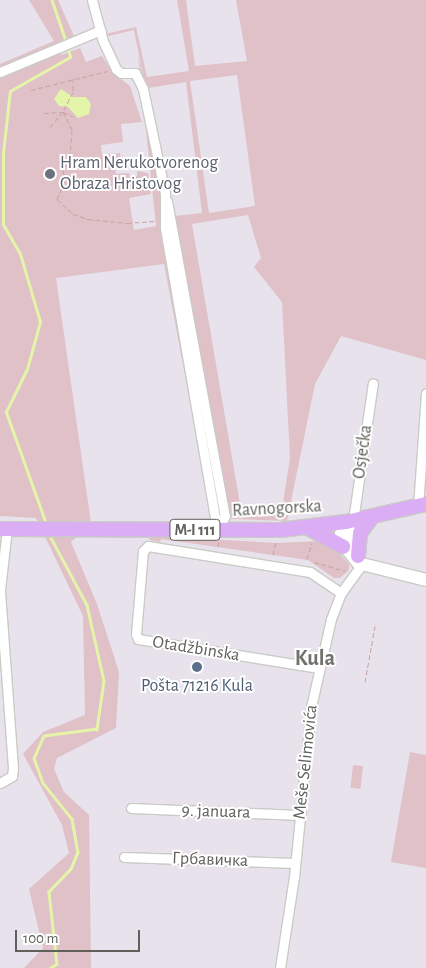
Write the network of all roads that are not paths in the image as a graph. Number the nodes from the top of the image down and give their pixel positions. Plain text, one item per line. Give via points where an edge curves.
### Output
1 (92, 0) edge
2 (100, 30) junction
3 (0, 72) edge
4 (373, 383) dead end
5 (426, 392) edge
6 (422, 506) edge
7 (372, 517) junction
8 (350, 522) junction
9 (4, 529) edge
10 (221, 530) junction
11 (311, 533) junction
12 (343, 547) junction
13 (354, 568) junction
14 (426, 580) edge
15 (341, 593) junction
16 (319, 668) junction
17 (0, 783) edge
18 (131, 808) dead end
19 (301, 815) junction
20 (124, 857) dead end
21 (295, 863) junction
22 (280, 968) edge

1 - 2 street
2 - 3 street
2 - 10 street via 116,68 121,72 135,73 143,89 164,193 165,228 215,518
4 - 8 street, Osječka
5 - 6 street
6 - 7 main road, Ravnogorska / M-I 111
7 - 8 main road, Ravnogorska / M-I 111
7 - 13 main road via 360,533
8 - 11 main road, Ravnogorska / M-I 111
8 - 12 main road via 341,534
8 - 13 main road
9 - 10 main road, Ravnogorska / M-I 111
9 - 17 street, Ravnogorska via 0,590 13,768 12,776
10 - 11 main road, Ravnogorska / M-I 111
11 - 12 main road
12 - 13 main road
13 - 14 main road
13 - 15 street, Meše Selimovića
15 - 16 street, Meše Selimovića
15 - 16 street, Otadžbinska via 310,572 148,546 143,551 138,638
16 - 19 street, Meše Selimovića via 310,717
18 - 19 street, 9. januara
19 - 21 street, Meše Selimovića
20 - 21 street, Грбавичка
21 - 22 street, Meše Selimovića

